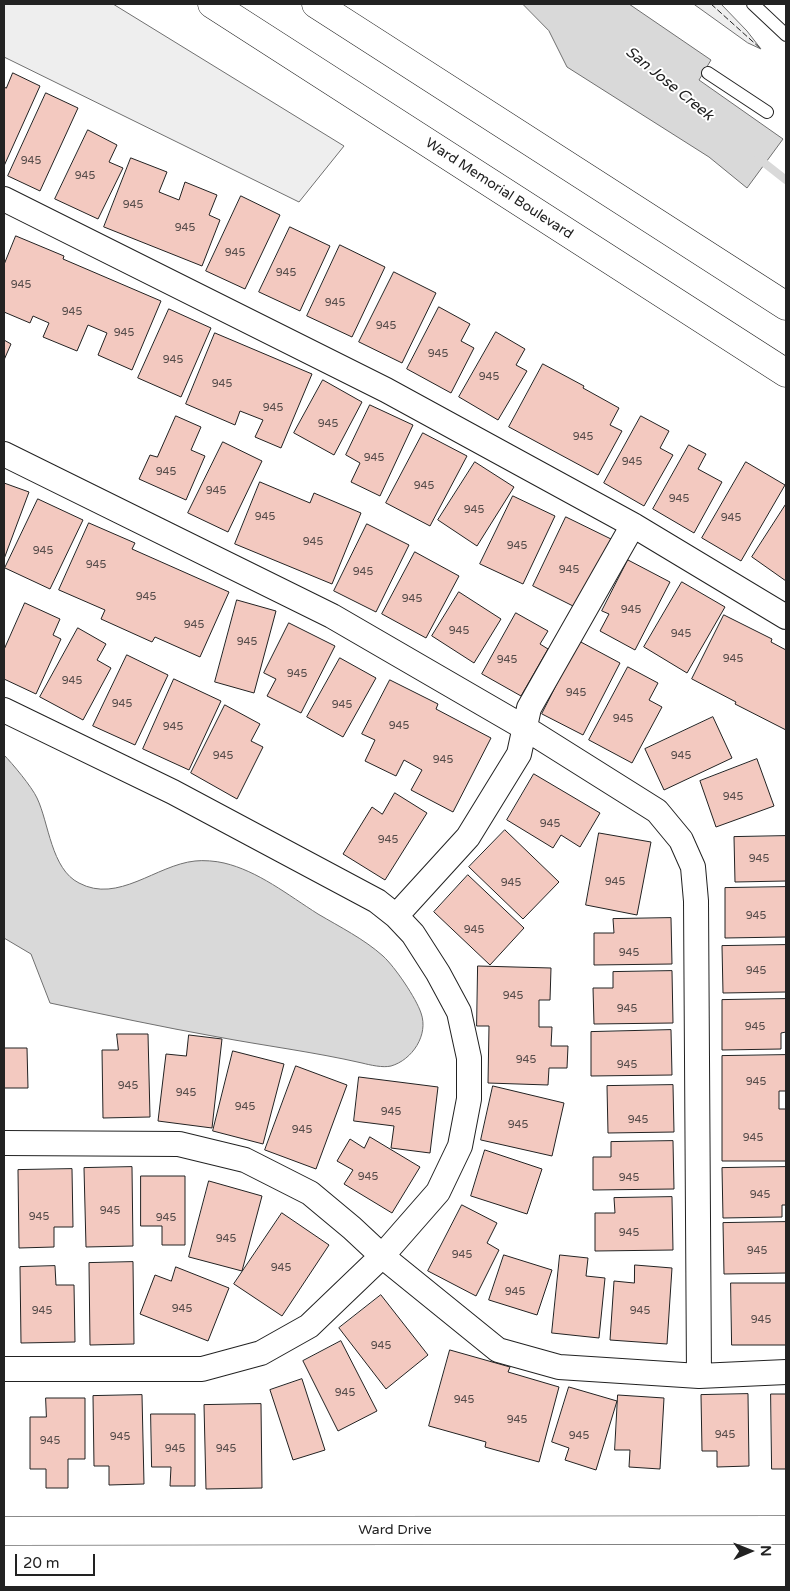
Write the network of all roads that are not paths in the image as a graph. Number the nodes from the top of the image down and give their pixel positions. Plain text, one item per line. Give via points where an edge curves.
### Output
1 (212, 4) edge
2 (316, 4) edge
3 (753, 4) edge
4 (786, 35) edge
5 (708, 73) dead end
6 (767, 112) dead end
7 (4, 199) edge
8 (786, 306) edge
9 (786, 373) edge
10 (4, 454) edge
11 (633, 525) junction
12 (786, 617) edge
13 (4, 710) edge
14 (524, 728) junction
15 (396, 916) junction
16 (4, 1143) edge
17 (382, 1256) junction
18 (4, 1369) edge
19 (786, 1372) edge
20 (699, 1376) junction
21 (786, 1530) edge
22 (4, 1531) edge

1 - 9 main road, Ward Memorial Boulevard
2 - 8 main road
3 - 4 lane
5 - 6 lane
7 - 11 street via 386,390
10 - 14 street via 332,616
11 - 12 street
11 - 14 street via 529,708
13 - 15 street via 173,792 377,901
14 - 15 street via 519,754 468,837
14 - 20 street via 657,811 681,840 693,867 696,901
15 - 17 street via 413,934 459,1012 469,1058 469,1099 460,1146 438,1192
16 - 17 street via 179,1144 245,1160 310,1193
17 - 18 street via 309,1326 261,1353 202,1369
17 - 20 street via 498,1350 559,1367
19 - 20 street
21 - 22 main road, Ward Drive

